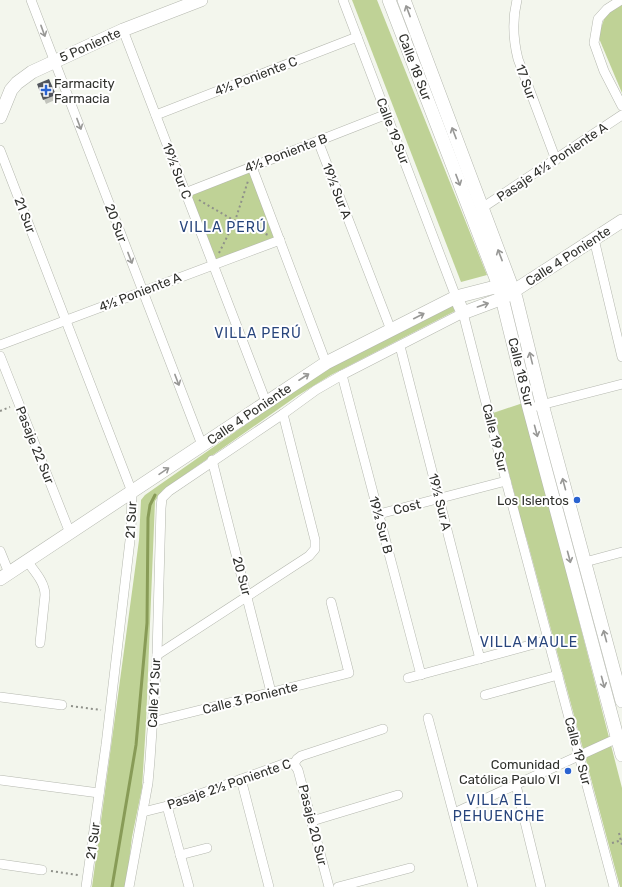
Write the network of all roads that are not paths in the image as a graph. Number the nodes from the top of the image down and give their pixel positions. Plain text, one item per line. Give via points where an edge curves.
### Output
1 (31, 0) edge
2 (201, 0) edge
3 (343, 0) edge
4 (389, 0) edge
5 (404, 0) edge
6 (517, 0) edge
7 (621, 0) edge
8 (123, 30) junction
9 (357, 38) junction
10 (54, 62) junction
11 (622, 106) edge
12 (387, 114) junction
13 (156, 115) junction
14 (622, 115) edge
15 (0, 117) edge
16 (318, 141) junction
17 (0, 150) edge
18 (556, 160) junction
19 (252, 167) junction
20 (185, 193) junction
21 (482, 208) junction
22 (622, 221) edge
23 (594, 239) junction
24 (280, 240) junction
25 (213, 265) junction
26 (143, 291) junction
27 (505, 292) junction
28 (456, 297) junction
29 (463, 313) junction
30 (66, 320) junction
31 (391, 330) junction
32 (0, 345) edge
33 (400, 346) junction
34 (0, 356) edge
35 (622, 357) edge
36 (326, 362) junction
37 (342, 375) junction
38 (622, 384) edge
39 (266, 402) junction
40 (542, 404) junction
41 (529, 408) junction
42 (283, 414) junction
43 (202, 445) junction
44 (212, 460) junction
45 (506, 482) junction
46 (132, 492) junction
47 (162, 498) joint
48 (439, 498) junction
49 (379, 514) junction
50 (70, 533) junction
51 (0, 550) edge
52 (622, 552) edge
53 (27, 561) junction
54 (585, 562) junction
55 (4, 576) edge
56 (247, 595) junction
57 (331, 602) dead end
58 (549, 640) junction
59 (40, 643) dead end
60 (157, 655) junction
61 (480, 659) junction
62 (421, 674) junction
63 (558, 675) junction
64 (408, 678) dead end
65 (271, 692) junction
66 (485, 695) dead end
67 (0, 697) edge
68 (622, 701) edge
69 (62, 705) road end
70 (428, 718) dead end
71 (152, 722) junction
72 (383, 729) dead end
73 (620, 737) edge
74 (622, 754) edge
75 (580, 756) junction
76 (294, 764) junction
77 (241, 779) junction
78 (0, 780) edge
79 (516, 785) junction
80 (99, 793) junction
81 (398, 795) dead end
82 (167, 806) junction
83 (143, 812) junction
84 (454, 813) junction
85 (312, 821) junction
86 (207, 848) dead end
87 (180, 855) junction
88 (0, 864) edge
89 (410, 868) dead end
90 (42, 870) road end
91 (86, 887) edge
92 (129, 887) edge
93 (189, 887) edge
94 (269, 887) edge
95 (328, 887) edge
96 (338, 887) edge
97 (474, 887) edge
98 (541, 887) edge
99 (614, 887) edge

1 -> 10 street, 20 Sur
2 - 8 main road, 5 Poniente
3 - 9 street, Calle 19 Sur
4 -> 27 main road, Calle 18 Sur
21 -> 5 main road, Calle 18 Sur
6 - 18 street, 17 Sur via 513,25 515,47
7 - 11 street via 598,19 594,43 604,71
8 - 10 main road, 5 Poniente
8 - 13 street, 19½ Sur C
9 - 12 street, Calle 19 Sur
9 - 13 street, 4½ Poniente C
10 - 15 main road, 5 Poniente via 32,72 11,90
10 -> 26 street, 20 Sur
12 - 16 street, 4½ Poniente B
12 - 28 street, Calle 19 Sur
13 - 20 street, 19½ Sur C
14 - 18 street, Pasaje 4½ Poniente A
16 - 19 street, 4½ Poniente B
16 - 31 street, 19½ Sur A
17 - 30 street, 21 Sur
18 - 21 street, Pasaje 4½ Poniente A
19 - 20 street, 4½ Poniente B
19 - 24 street
20 - 25 street, 19½ Sur C
27 -> 21 main road, Calle 18 Sur
22 - 23 main road, Calle 4 Poniente
23 - 27 main road, Calle 4 Poniente
23 - 35 street
24 - 25 street, 4½ Poniente A
24 - 36 street
25 - 26 street, 4½ Poniente A
25 - 39 street, 19½ Sur C
26 - 30 street, 4½ Poniente A
26 -> 43 street, 20 Sur
27 - 28 main road, Calle 4 Poniente
29 -> 27 main road, Calle 4 Poniente
40 -> 27 main road, Calle 18 Sur via 518,302
27 - 41 main road, Calle 18 Sur
28 - 29 main road, Calle 19 Sur
31 -> 28 main road, Calle 4 Poniente
29 - 33 street, Calle 4 Poniente
29 - 45 street, Calle 19 Sur
30 - 32 street, 4½ Poniente A
30 - 46 street, 21 Sur
31 - 36 main road, Calle 4 Poniente
33 - 37 street, Calle 4 Poniente
33 - 48 street, 19½ Sur A
34 - 50 street, Pasaje 22 Sur
39 -> 36 main road, Calle 4 Poniente
37 - 42 street, Calle 4 Poniente
37 - 49 street, 19½ Sur B
38 - 40 street
39 - 43 main road, Calle 4 Poniente
40 - 41 street
54 -> 40 main road, Calle 18 Sur
41 -> 73 main road, Calle 18 Sur
42 - 44 street, Calle 4 Poniente
42 - 56 street via 315,546 311,554
46 -> 43 main road, Calle 4 Poniente
44 - 47 street, Calle 4 Poniente
44 - 56 street, 20 Sur
45 - 48 street, Cost
45 - 58 street, Calle 19 Sur
46 - 50 main road, Calle 4 Poniente
46 - 80 street, 21 Sur via 131,532
47 - 60 street, Calle 21 Sur
48 - 49 street, Cost
48 - 61 street, 19½ Sur A
49 - 62 street, 19½ Sur B
50 - 53 main road, Calle 4 Poniente
51 - 55 street
52 - 54 street
53 - 55 main road, Calle 4 Poniente
53 - 59 street via 45,588
68 -> 54 main road, Calle 18 Sur
56 - 60 street
56 - 65 street, 20 Sur
57 - 65 street, Calle 3 Poniente via 349,673
58 - 61 street
58 - 63 street, Calle 19 Sur
60 - 71 street, Calle 21 Sur
61 - 62 street
62 - 64 street
63 - 66 street
63 - 75 street, Calle 19 Sur
65 - 71 street, Calle 3 Poniente
67 - 69 street
70 - 84 street
71 - 83 street, Calle 21 Sur via 148,783
72 - 76 street, Pasaje 2½ Poniente C via 301,756
73 - 74 main road, Calle 18 Sur
73 - 75 street
75 - 79 street
75 - 99 street, Calle 19 Sur
76 - 77 street, Pasaje 2½ Poniente C via 286,763
76 - 85 street, Pasaje 20 Sur via 298,770
77 - 82 street, Pasaje 2½ Poniente C
77 - 94 street
78 - 80 street
79 - 84 street
79 - 98 street
80 - 91 street, 21 Sur
81 - 85 street
82 - 83 street, Pasaje 2½ Poniente C
82 - 87 street
83 - 92 street, Calle 21 Sur
84 - 97 street
85 - 95 street, Pasaje 20 Sur
86 - 87 street
87 - 93 street
88 - 90 street
89 - 96 street

